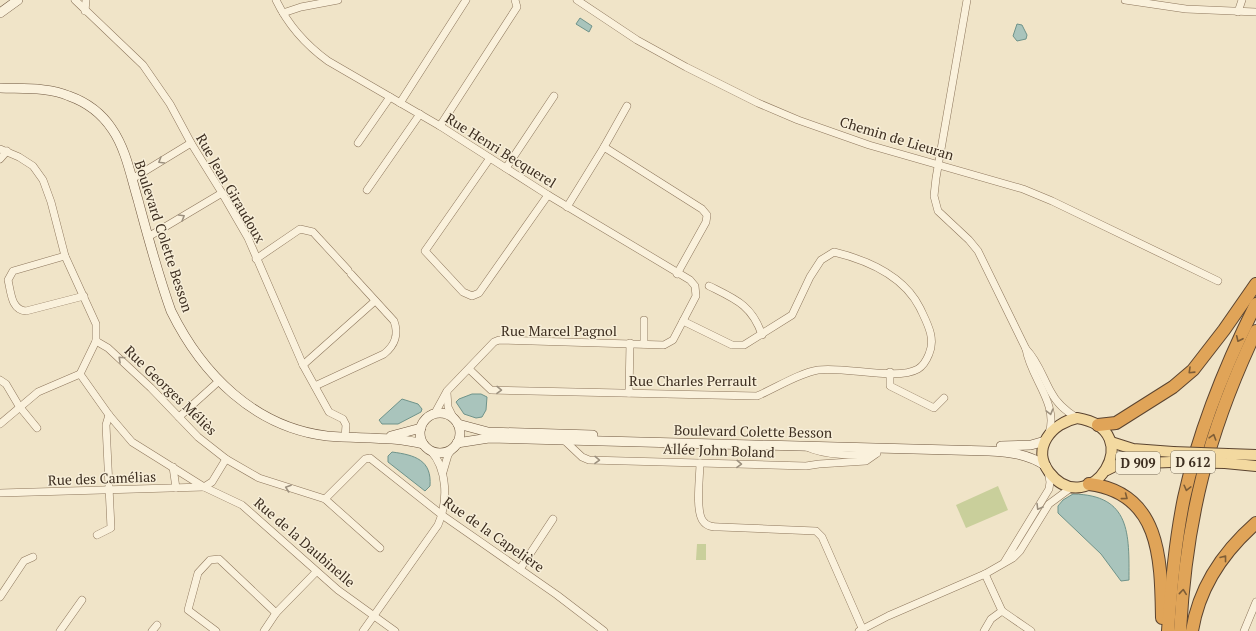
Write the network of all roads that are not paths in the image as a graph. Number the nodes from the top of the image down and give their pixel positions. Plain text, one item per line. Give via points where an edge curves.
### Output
1 (18, 0) edge
2 (75, 0) edge
3 (86, 0) edge
4 (276, 0) edge
5 (338, 0) edge
6 (466, 0) edge
7 (515, 0) edge
8 (577, 0) edge
9 (967, 0) edge
10 (1125, 0) edge
11 (1242, 0) edge
12 (85, 11) junction
13 (1238, 12) junction
14 (1256, 12) edge
15 (0, 13) edge
16 (282, 13) junction
17 (0, 88) edge
18 (554, 96) dead end
19 (390, 97) junction
20 (400, 103) junction
21 (627, 106) dead end
22 (420, 114) junction
23 (440, 126) junction
24 (191, 143) junction
25 (358, 143) dead end
26 (604, 146) junction
27 (3, 150) edge
28 (490, 158) junction
29 (0, 159) edge
30 (939, 164) junction
31 (506, 168) junction
32 (132, 179) junction
33 (366, 190) dead end
34 (222, 193) junction
35 (548, 195) junction
36 (567, 207) junction
37 (148, 237) junction
38 (65, 256) junction
39 (256, 258) junction
40 (677, 274) junction
41 (1218, 281) dead end
42 (1256, 284) edge
43 (709, 286) dead end
44 (84, 296) junction
45 (375, 301) junction
46 (1256, 304) edge
47 (644, 320) dead end
48 (683, 321) junction
49 (1256, 331) edge
50 (762, 335) junction
51 (96, 341) junction
52 (630, 343) junction
53 (644, 344) junction
54 (1026, 349) junction
55 (303, 365) junction
56 (469, 368) junction
57 (890, 372) junction
58 (80, 374) junction
59 (0, 380) edge
60 (219, 381) junction
61 (315, 386) junction
62 (447, 391) junction
63 (629, 393) junction
64 (944, 398) dead end
65 (19, 406) junction
66 (435, 413) junction
67 (109, 415) junction
68 (179, 416) junction
69 (1077, 418) junction
70 (456, 422) junction
71 (0, 424) edge
72 (1098, 425) junction
73 (37, 428) dead end
74 (421, 428) junction
75 (345, 437) junction
76 (384, 437) junction
77 (1047, 437) junction
78 (565, 441) junction
79 (1111, 442) junction
80 (455, 446) junction
81 (427, 447) junction
82 (807, 447) junction
83 (885, 449) junction
84 (828, 454) junction
85 (876, 454) junction
86 (1256, 455) edge
87 (1172, 457) junction
88 (1226, 458) junction
89 (226, 459) junction
90 (700, 463) junction
91 (819, 464) junction
92 (1256, 466) edge
93 (173, 467) junction
94 (1047, 468) junction
95 (1107, 470) junction
96 (443, 473) junction
97 (1089, 484) junction
98 (1072, 486) junction
99 (204, 487) junction
100 (176, 488) junction
101 (108, 491) junction
102 (0, 493) edge
103 (326, 499) junction
104 (442, 515) junction
105 (553, 519) dead end
106 (1256, 523) edge
107 (97, 535) dead end
108 (380, 548) dead end
109 (33, 557) dead end
110 (1004, 563) junction
111 (520, 569) junction
112 (316, 572) junction
113 (986, 574) junction
114 (0, 597) edge
115 (82, 600) dead end
116 (1256, 602) edge
117 (1002, 611) junction
118 (276, 613) junction
119 (374, 616) junction
120 (157, 624) dead end
121 (860, 630) edge
122 (60, 631) edge
123 (152, 631) edge
124 (216, 631) edge
125 (264, 631) edge
126 (363, 631) edge
127 (395, 631) edge
128 (604, 631) edge
129 (984, 631) edge
130 (1031, 631) edge
131 (1162, 631) edge
132 (1168, 631) edge
133 (1180, 631) edge
134 (1192, 631) edge
135 (1244, 631) edge

1 - 15 main road
2 - 12 street, Rue Jean Giraudoux
3 - 12 street
4 - 16 street, Rue Henri Becquerel
5 - 16 street
6 - 20 street
7 - 23 street via 517,7
8 - 30 street, Chemin de Lieuran via 637,40 758,103 869,145
9 - 30 street
10 - 13 street via 1186,9
11 - 13 street
12 - 24 street, Rue Jean Giraudoux via 143,65 170,104
13 - 14 street
16 - 19 street, Rue Henri Becquerel via 316,52 338,68
17 - 32 main road, Boulevard Colette Besson via 49,91 68,95 85,104 101,116 111,128 119,141
18 - 31 street
19 - 20 street, Rue Henri Becquerel
19 - 25 street
20 - 22 street, Rue Henri Becquerel
21 - 26 street
22 - 23 street, Rue Henri Becquerel
22 - 33 street
23 - 28 street, Rue Henri Becquerel
24 -> 32 street
24 - 34 street, Rue Jean Giraudoux
26 - 36 street
26 - 40 street via 702,209 707,215 706,222
27 - 29 street
27 - 38 street via 33,166 43,180 52,202
28 - 31 street, Rue Henri Becquerel
28 - 35 street via 425,252 463,292 472,296 479,293
30 - 41 street, Chemin de Lieuran via 1052,200
30 - 54 street via 934,196 938,211 978,251
31 - 35 street, Rue Henri Becquerel
32 - 37 main road, Boulevard Colette Besson
37 -> 34 street
34 - 39 street, Rue Jean Giraudoux via 248,238
35 - 36 street, Rue Henri Becquerel
36 - 40 street, Rue Henri Becquerel
37 - 60 main road, Boulevard Colette Besson via 174,317 194,351
38 - 44 street
38 - 44 street via 13,271 8,280 15,307 20,311 26,311
39 - 45 street via 300,229 313,232
39 - 55 street, Rue Jean Giraudoux
40 - 48 street, Rue Henri Becquerel via 690,280 696,291
42 -> 72 highway via 1193,370 1173,388 1116,423
43 - 50 street via 740,302 752,313
44 - 51 street via 96,324
45 - 55 street
45 - 61 street via 394,321 397,330 391,348 384,354
46 -> 132 highway, D 612 via 1222,377 1196,452 1177,539
47 - 53 street
48 - 50 street, Rue Charles Perrault via 732,344 744,345
48 - 53 street, Rue Marcel Pagnol via 673,340 664,344
133 -> 49 highway, D 612 via 1185,566 1196,499 1214,432
50 - 57 street, Rue Charles Perrault via 792,315 821,260 834,252 847,255 886,272 905,287 919,306 928,325 932,348 927,360 918,369 902,373
51 - 58 street
68 -> 51 street, Rue Georges Méliès via 108,348
52 - 53 street, Rue Marcel Pagnol
52 - 56 street, Rue Marcel Pagnol via 499,340
52 - 63 street
54 - 69 street via 1032,355 1051,394 1062,408
54 -> 77 street via 1027,358 1045,394 1051,414 1052,424
55 - 61 street, Rue Jean Giraudoux
56 - 62 street, Rue Marcel Pagnol
56 -> 63 street, Rue Charles Perrault via 491,390
57 - 63 street, Rue Charles Perrault via 817,370 802,374 757,396
57 - 64 street via 890,386 934,408
58 - 65 street via 38,392
58 - 67 street, Rue de la Daubinelle
59 - 65 street via 6,384
60 - 68 street
60 - 75 main road, Boulevard Colette Besson via 238,399 292,429
61 - 75 street, Rue Jean Giraudoux via 329,412 343,419 346,425
62 - 66 street, Rue Marcel Pagnol
62 - 70 street via 448,407
65 - 71 street
65 - 73 street
66 - 70 main road via 446,414
66 - 74 main road via 426,419
67 - 93 street, Rue de la Daubinelle via 132,442
67 - 101 street via 106,425
68 - 89 street, Rue Georges Méliès via 198,437
69 - 72 main road
69 - 77 main road via 1066,420
70 - 77 main road, Boulevard Colette Besson via 488,432 805,441 1015,446 1031,445
70 - 80 main road via 460,431
72 - 79 main road
74 - 76 main road, Boulevard Colette Besson
74 - 81 main road via 421,439
75 - 76 main road, Boulevard Colette Besson
76 - 81 main road, Boulevard Colette Besson
77 - 94 main road via 1043,457
78 - 80 main road, Boulevard Colette Besson via 489,438
78 - 82 main road, Boulevard Colette Besson
78 -> 90 street, Allée John Boland via 589,460
79 - 87 main road, D 909
79 - 95 main road via 1112,454
80 - 81 main road via 442,453
80 - 96 street via 448,455
81 - 96 street via 436,457
82 - 83 main road, Boulevard Colette Besson
82 - 84 street
83 - 85 street, Allée John Boland
83 - 94 main road, Boulevard Colette Besson via 1015,453 1038,460
84 - 85 street
84 - 91 street
85 - 91 street, Allée John Boland via 866,461
86 - 88 main road, D 909
87 - 88 main road, D 909, bridge
87 - 95 main road, D 909 via 1119,464
88 - 92 main road, D 909
89 - 99 street via 212,482
103 -> 89 street, Rue Georges Méliès via 259,478
90 -> 91 street, Allée John Boland via 806,466
90 - 121 street via 699,514 703,522 709,526 720,527 816,531 822,537
93 - 99 street, Rue de la Daubinelle
93 - 100 street
94 - 98 main road via 1062,483
94 -> 110 street via 1049,489
95 - 97 main road
96 - 104 street
97 - 98 main road
97 -> 131 highway via 1105,486 1123,494 1139,509 1150,526 1155,540 1159,570
98 - 110 street via 1049,504 1020,551
99 - 100 street, Rue des Camélias
99 - 112 street, Rue de la Daubinelle via 242,505
100 - 101 street, Rue des Camélias
101 - 102 street, Rue des Camélias
101 - 107 street via 111,528
103 - 104 street, Rue de la Capelière via 365,459 370,458
103 - 108 street, Rue Georges Méliès
104 - 111 street, Rue de la Capelière
104 - 119 street via 438,525
105 - 111 street
134 -> 106 highway via 1199,601 1211,574 1236,541
109 - 114 street via 24,561
110 - 113 street
111 - 128 street, Rue de la Capelière
112 - 118 street
112 - 119 street, Rue de la Daubinelle
113 - 117 street
113 - 121 street
115 - 122 street
116 - 135 street
117 - 129 street via 991,619
117 - 130 street
118 - 124 street via 219,559 210,560 198,573 188,610
118 - 125 street
119 - 126 street
119 - 127 street, Rue de la Daubinelle
120 - 123 street

